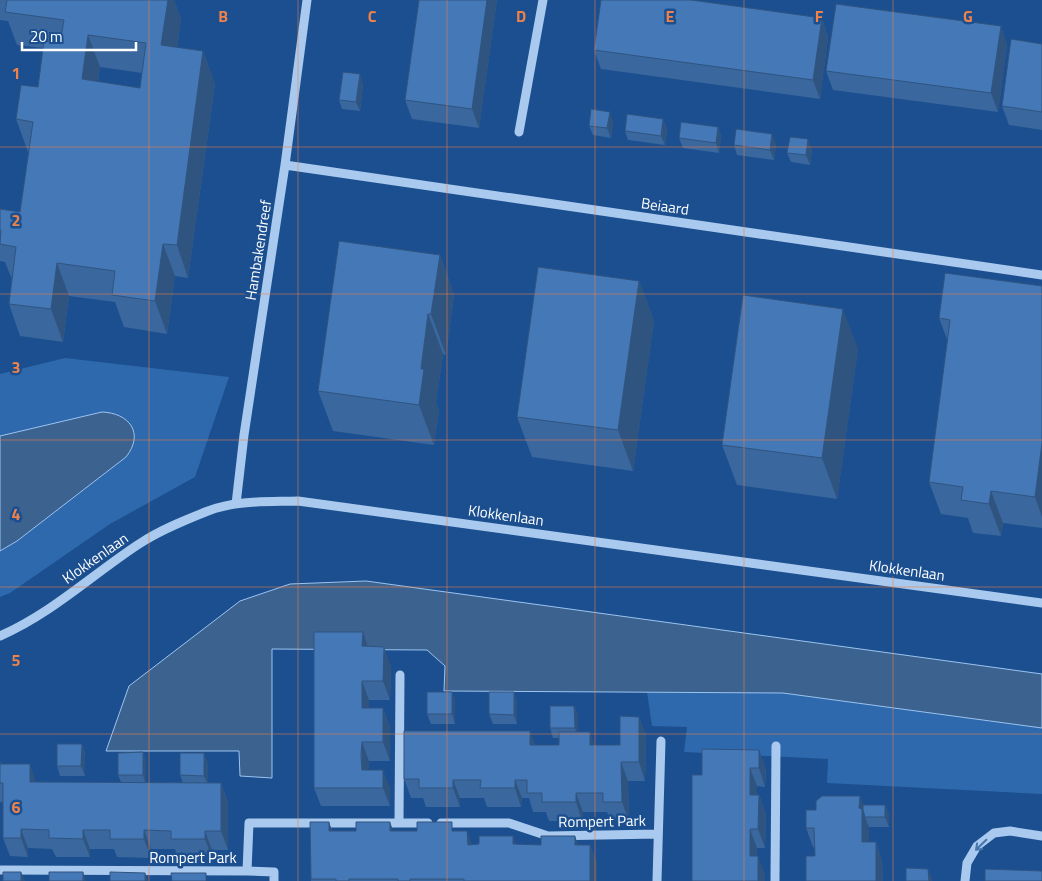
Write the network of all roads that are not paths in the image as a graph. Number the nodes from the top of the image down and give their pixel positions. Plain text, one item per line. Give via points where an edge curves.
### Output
1 (307, 0) edge
2 (543, 0) edge
3 (519, 132) dead end
4 (285, 165) junction
5 (1042, 275) edge
6 (236, 504) junction
7 (1042, 603) edge
8 (0, 636) edge
9 (400, 675) dead end
10 (661, 741) dead end
11 (776, 746) dead end
12 (399, 823) junction
13 (658, 834) junction
14 (1042, 836) edge
15 (0, 870) edge
16 (247, 871) junction
17 (274, 876) edge
18 (657, 881) edge
19 (775, 881) edge
20 (965, 881) edge

1 - 4 street, Hambakendreef
2 - 3 street
4 - 5 street, Beiaard
4 - 6 street, Hambakendreef
6 - 7 street, Klokkenlaan via 298,501
6 - 8 street, Klokkenlaan via 208,511 149,538 24,626
9 - 12 street
10 - 13 street, Rompert Park
11 - 19 street
12 - 13 street, Rompert Park via 508,823 548,836
12 - 16 street, Rompert Park via 249,823
13 - 18 street, Rompert Park
14 -> 20 street via 1010,831 994,833 977,846 967,863
15 - 16 street, Rompert Park
16 - 17 street

